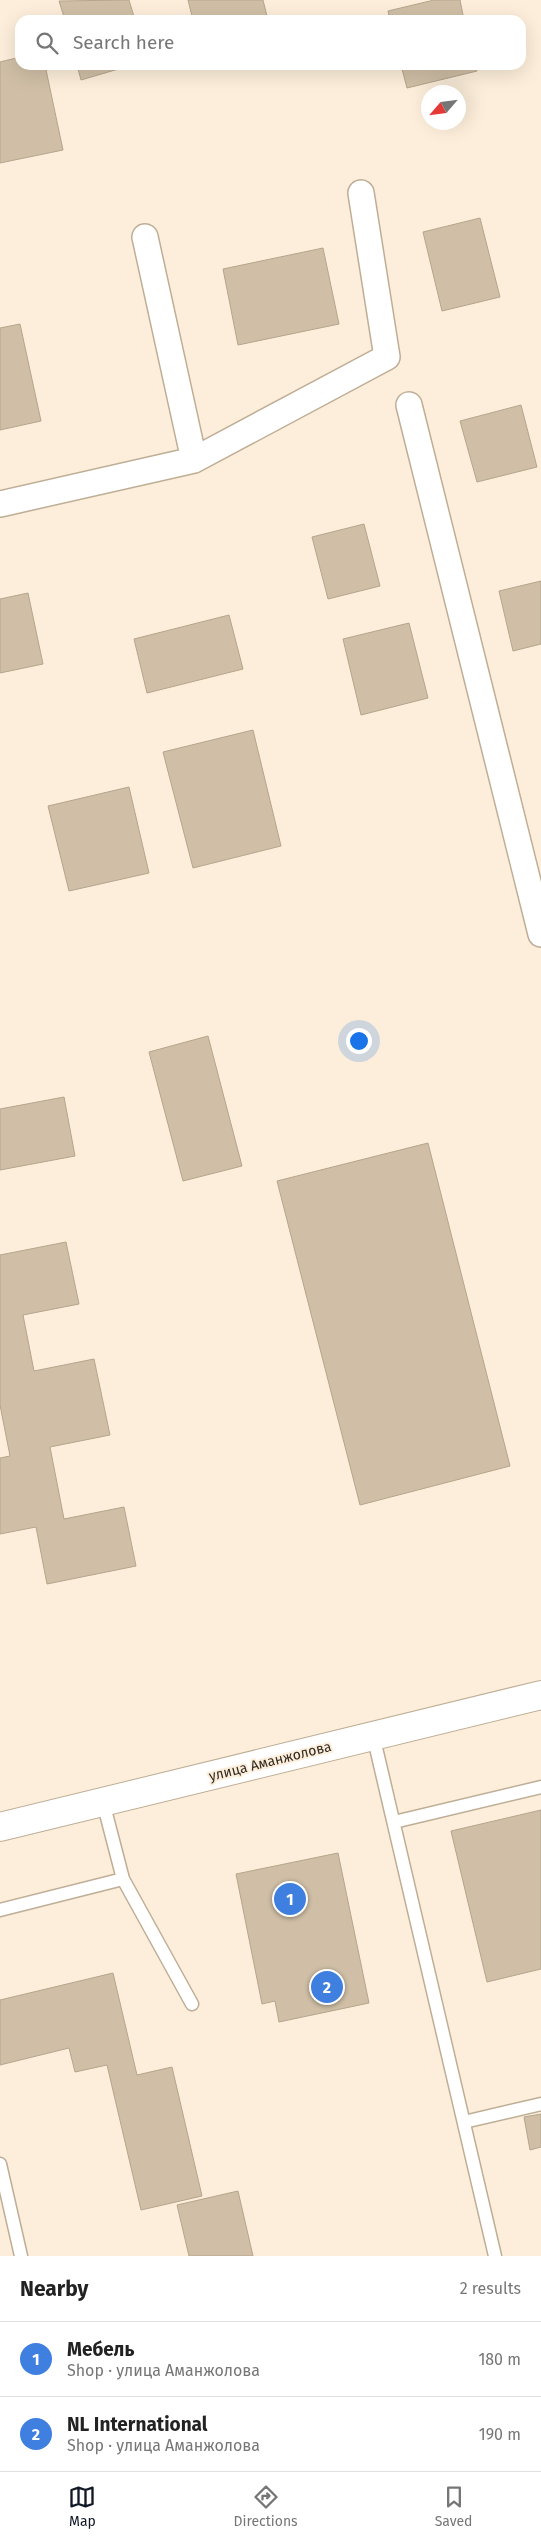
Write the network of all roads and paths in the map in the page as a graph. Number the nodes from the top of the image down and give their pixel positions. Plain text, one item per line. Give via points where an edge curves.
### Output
1 (361, 193) dead end
2 (145, 237) dead end
3 (408, 405) dead end
4 (194, 460) junction
5 (0, 504) edge
6 (540, 923) edge
7 (541, 1695) edge
8 (373, 1735) junction
9 (541, 1787) edge
10 (103, 1802) junction
11 (394, 1822) junction
12 (0, 1828) edge
13 (123, 1879) junction
14 (0, 1910) edge
15 (192, 2004) dead end
16 (541, 2104) edge
17 (464, 2122) junction
18 (0, 2164) edge
19 (21, 2256) edge
20 (495, 2256) edge

1 - 4 street via 388,357
2 - 4 street
3 - 6 street
4 - 5 street
7 - 8 main road, улица Аманжолова
8 - 10 main road, улица Аманжолова
8 - 11 lane
9 - 11 lane
10 - 12 main road, улица Аманжолова
10 - 13 lane
11 - 17 lane
13 - 14 lane
13 - 15 lane
16 - 17 lane
17 - 20 lane
18 - 19 lane

